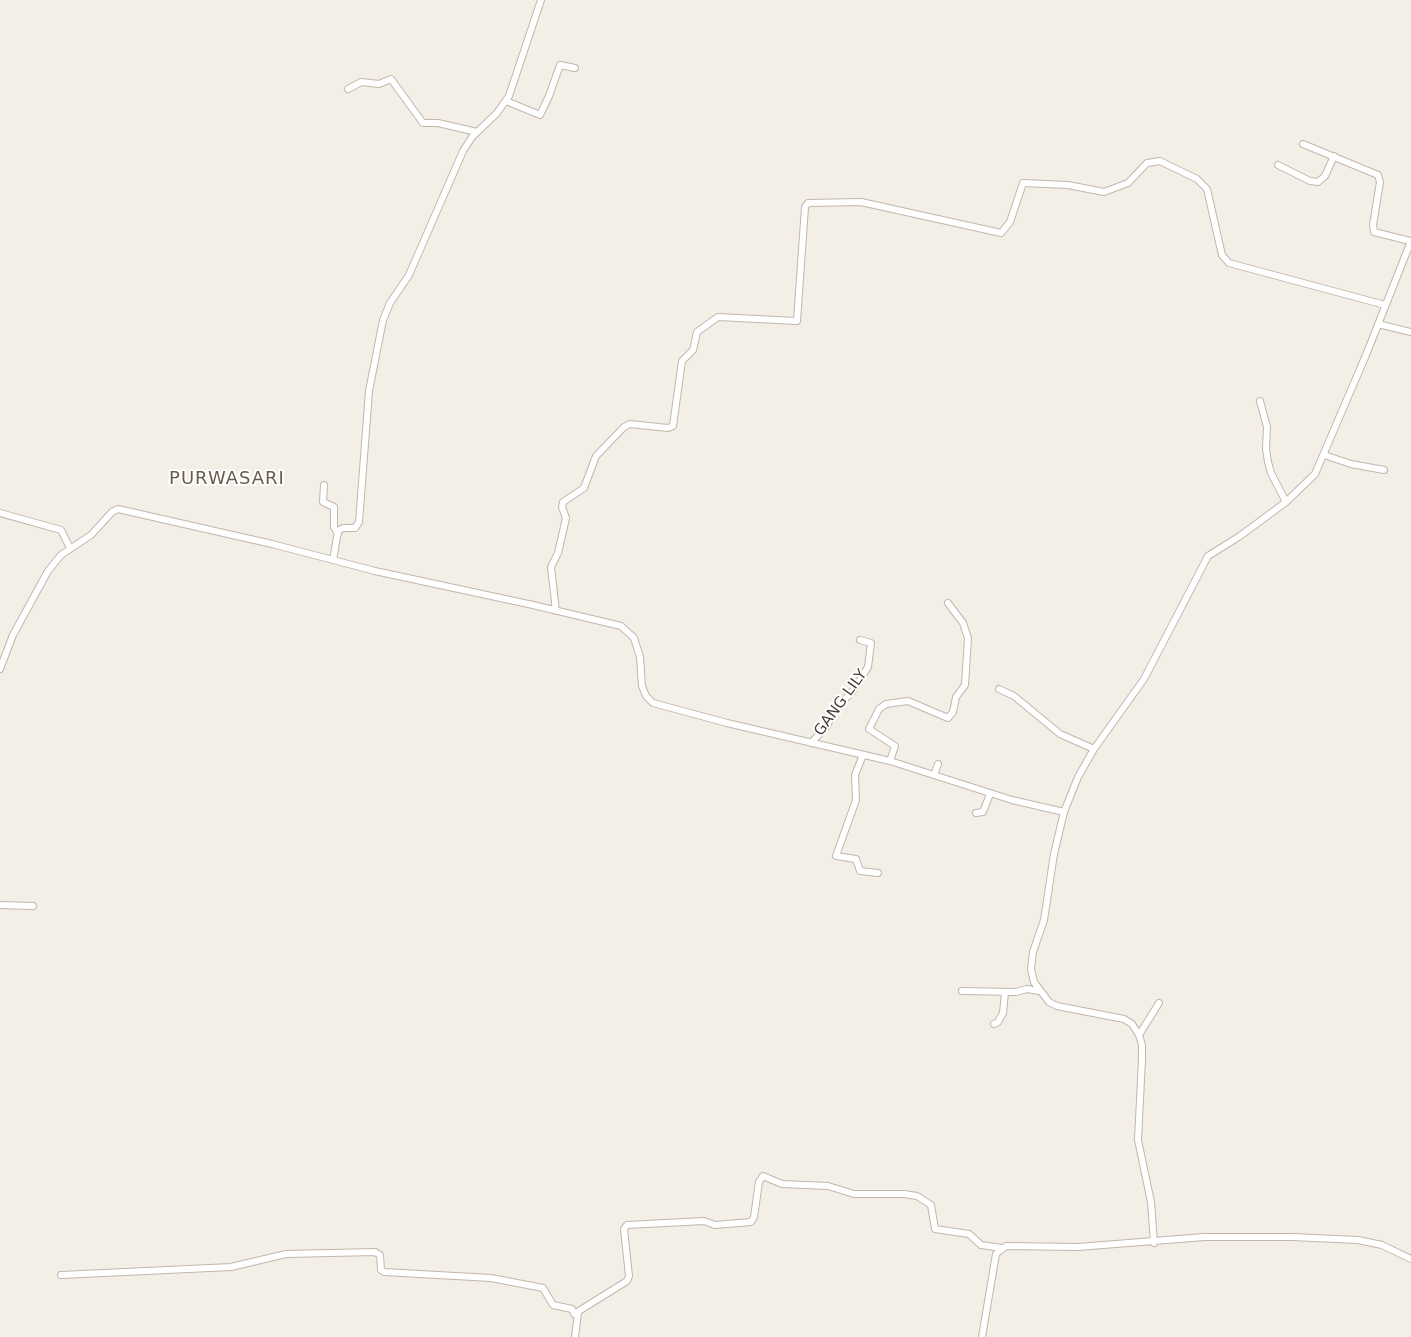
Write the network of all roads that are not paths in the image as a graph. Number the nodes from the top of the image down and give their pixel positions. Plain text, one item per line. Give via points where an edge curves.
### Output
1 (541, 0) edge
2 (575, 68) dead end
3 (348, 89) dead end
4 (506, 100) junction
5 (477, 132) junction
6 (1303, 144) dead end
7 (1334, 156) junction
8 (1278, 166) dead end
9 (1411, 241) edge
10 (1385, 305) junction
11 (1378, 324) junction
12 (1411, 332) edge
13 (1260, 401) dead end
14 (1324, 455) junction
15 (1384, 470) dead end
16 (324, 485) dead end
17 (1286, 502) junction
18 (0, 513) edge
19 (338, 534) junction
20 (70, 548) junction
21 (333, 560) junction
22 (948, 603) dead end
23 (556, 611) junction
24 (860, 640) dead end
25 (0, 669) edge
26 (999, 689) dead end
27 (811, 743) junction
28 (1094, 748) junction
29 (863, 755) junction
30 (890, 761) junction
31 (938, 764) dead end
32 (934, 775) junction
33 (990, 794) junction
34 (1064, 812) junction
35 (976, 813) dead end
36 (878, 873) dead end
37 (0, 905) edge
38 (33, 906) dead end
39 (962, 991) dead end
40 (1039, 991) junction
41 (1005, 992) junction
42 (1158, 1004) dead end
43 (994, 1024) dead end
44 (1139, 1035) junction
45 (1154, 1243) junction
46 (1002, 1248) junction
47 (1411, 1259) edge
48 (60, 1275) dead end
49 (578, 1312) junction
50 (575, 1337) edge
51 (982, 1337) edge

1 - 4 street
2 - 4 street via 560,65 540,115
3 - 5 street via 361,82 379,84 391,79 423,123
4 - 5 street
5 - 19 street via 462,151 409,275 382,320 369,391 359,522 355,528 340,529
6 - 7 street
7 - 8 street via 1326,176 1318,182
7 - 9 street via 1378,175 1374,232
9 - 10 street
10 - 11 street
10 - 23 street via 1228,262 1222,254 1207,189 1197,179 1160,161 1148,163 1128,183 1104,192 1071,185 1024,183 1010,222 1001,234 861,202 808,203 796,321 718,317 698,332 693,350 682,361 673,426 630,424 624,427 596,456 584,488 563,502 566,518 558,553 551,567
11 - 12 street
11 - 14 street
13 - 17 street via 1267,427 1266,449 1271,473
14 - 15 street
14 - 17 street via 1315,474
16 - 19 street via 323,504 334,508 334,527
17 - 28 street via 1208,556 1144,679
18 - 20 street via 60,530
19 - 21 street
20 - 21 street via 91,535 118,509
20 - 25 street via 48,571 33,596
21 - 23 street
22 - 30 street via 963,623 968,638 965,685 956,697 953,712 948,718 908,701 886,704 879,709 869,729 895,746
23 - 27 street via 621,626 630,632 640,657 642,686 653,703
24 - 27 street, GANG LILY via 872,643 868,667 852,692 835,709 827,726
26 - 28 street via 1014,696 1060,734
27 - 29 street
28 - 34 street via 1078,776
29 - 30 street
29 - 36 street via 855,778 856,800 836,856 856,859 860,871
30 - 32 street
31 - 32 street
32 - 33 street
33 - 34 street
33 - 35 street via 983,812
34 - 40 street via 1044,920 1033,952 1031,969
37 - 38 street
39 - 41 street
40 - 41 street via 1027,988 1020,992
40 - 44 street via 1057,1006 1128,1021
41 - 43 street via 1003,1013
42 - 44 street
44 - 45 street via 1142,1059 1138,1140 1151,1202
45 - 46 street
45 - 47 street via 1204,1237 1292,1236 1358,1240 1382,1245
46 - 49 street via 981,1245 969,1234 935,1229 930,1205 917,1196 854,1194 828,1186 788,1185 763,1176 751,1222 625,1226 627,1281
46 - 51 street via 996,1254
48 - 49 street via 231,1267 286,1254 374,1252 380,1255 384,1272 520,1282 545,1289 553,1305 572,1309 574,1314
49 - 50 street

